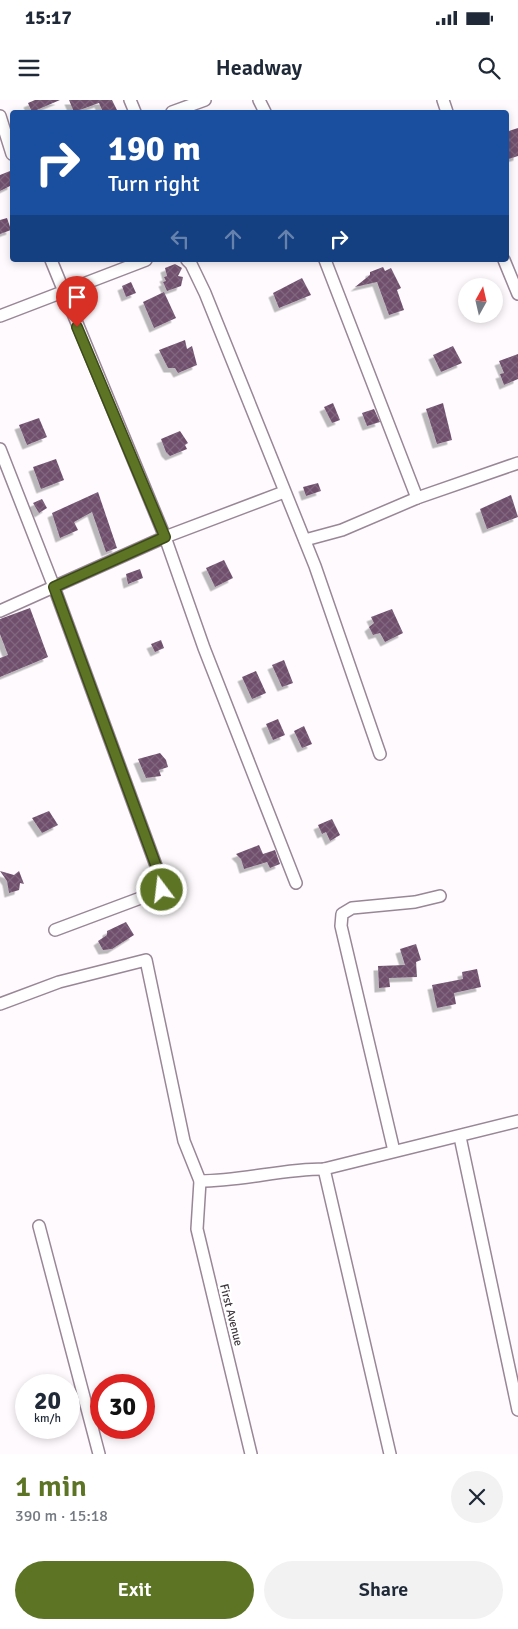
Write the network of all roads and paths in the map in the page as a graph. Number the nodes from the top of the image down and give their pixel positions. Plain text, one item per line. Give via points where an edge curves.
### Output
1 (205, 100) edge
2 (178, 110) edge
3 (0, 116) edge
4 (10, 148) edge
5 (52, 262) edge
6 (141, 262) edge
7 (188, 262) edge
8 (326, 262) edge
9 (505, 262) edge
10 (63, 292) junction
11 (518, 294) edge
12 (0, 316) edge
13 (0, 449) edge
14 (518, 463) edge
15 (284, 492) junction
16 (418, 498) junction
17 (165, 537) junction
18 (305, 540) junction
19 (54, 587) junction
20 (0, 611) edge
21 (380, 754) dead end
22 (296, 883) dead end
23 (440, 896) dead end
24 (55, 930) dead end
25 (0, 1004) edge
26 (518, 1121) edge
27 (460, 1137) junction
28 (394, 1151) junction
29 (324, 1168) junction
30 (200, 1182) junction
31 (39, 1226) dead end
32 (518, 1410) edge
33 (99, 1454) edge
34 (251, 1454) edge
35 (390, 1454) edge

1 - 2 street
3 - 4 street
5 - 10 street
6 - 10 street
7 - 15 street via 205,293
8 - 16 street
9 - 11 street
10 - 12 street
10 - 17 street
13 - 19 street
14 - 16 street
15 - 17 street
15 - 18 street
16 - 18 street via 342,530
17 - 19 street
17 - 22 street via 204,648
18 - 21 street
19 - 20 street
19 - 24 street via 162,882 162,890
23 - 28 street via 415,902 352,908 342,914 341,926
25 - 30 street via 59,982 146,960 184,1141
26 - 27 street
27 - 28 street
27 - 32 street
28 - 29 street
29 - 30 street
29 - 35 street
30 - 34 street, First Avenue via 197,1229
31 - 33 street

